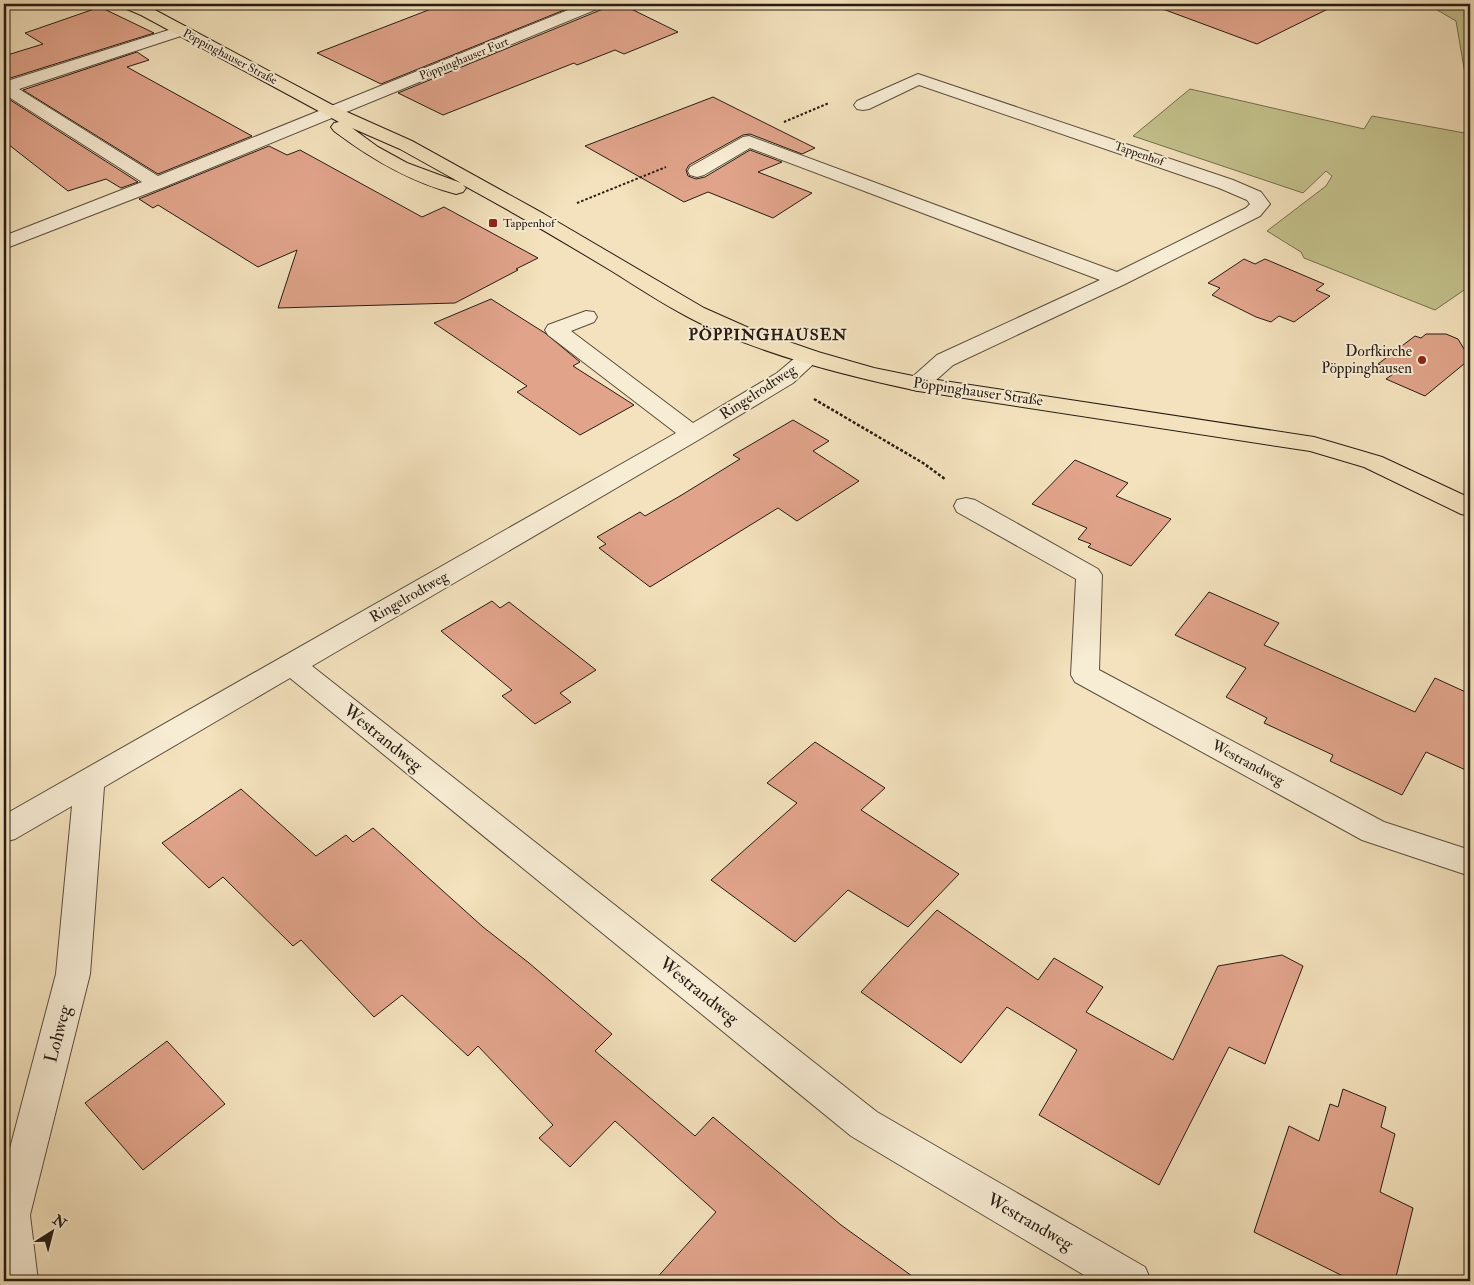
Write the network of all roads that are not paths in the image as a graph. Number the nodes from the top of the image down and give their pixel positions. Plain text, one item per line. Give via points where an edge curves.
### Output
1 (128, 4) edge
2 (596, 4) edge
3 (180, 31) junction
4 (5, 87) edge
5 (862, 106) road end
6 (332, 112) junction
7 (697, 171) road end
8 (157, 183) junction
9 (4, 243) edge
10 (1118, 280) junction
11 (586, 317) dead end
12 (810, 357) junction
13 (918, 384) junction
14 (692, 434) junction
15 (966, 506) road end
16 (1470, 508) edge
17 (292, 665) junction
18 (89, 782) junction
19 (4, 830) edge
20 (1470, 863) edge
21 (18, 1281) edge
22 (1131, 1281) edge

1 - 3 main road, Pöppinghauser Straße
2 - 6 street, Pöppinghauser Furt
3 - 4 street
3 - 6 main road, Pöppinghauser Straße
4 - 8 street
5 - 10 street, Tappenhof via 918,79 1226,184 1254,196 1260,204 1253,212
6 - 8 street
6 - 12 main road, Pöppinghauser Straße via 341,129 400,167 510,204 696,313
7 - 10 street via 749,141
8 - 9 street
10 - 13 street, Tappenhof via 945,360
11 - 14 street via 556,330
12 - 13 main road, Pöppinghauser Straße
12 - 14 street, Ringelrodtweg via 786,378
13 - 16 main road, Pöppinghauser Straße via 1314,444 1372,462
14 - 17 street, Ringelrodtweg
15 - 20 street, Westrandweg via 1089,575 1085,675 1373,830
17 - 18 street, Ringelrodtweg
17 - 22 street, Westrandweg via 864,1124
18 - 19 street, Ringelrodtweg
18 - 21 street, Lohweg via 73,974 11,1215

